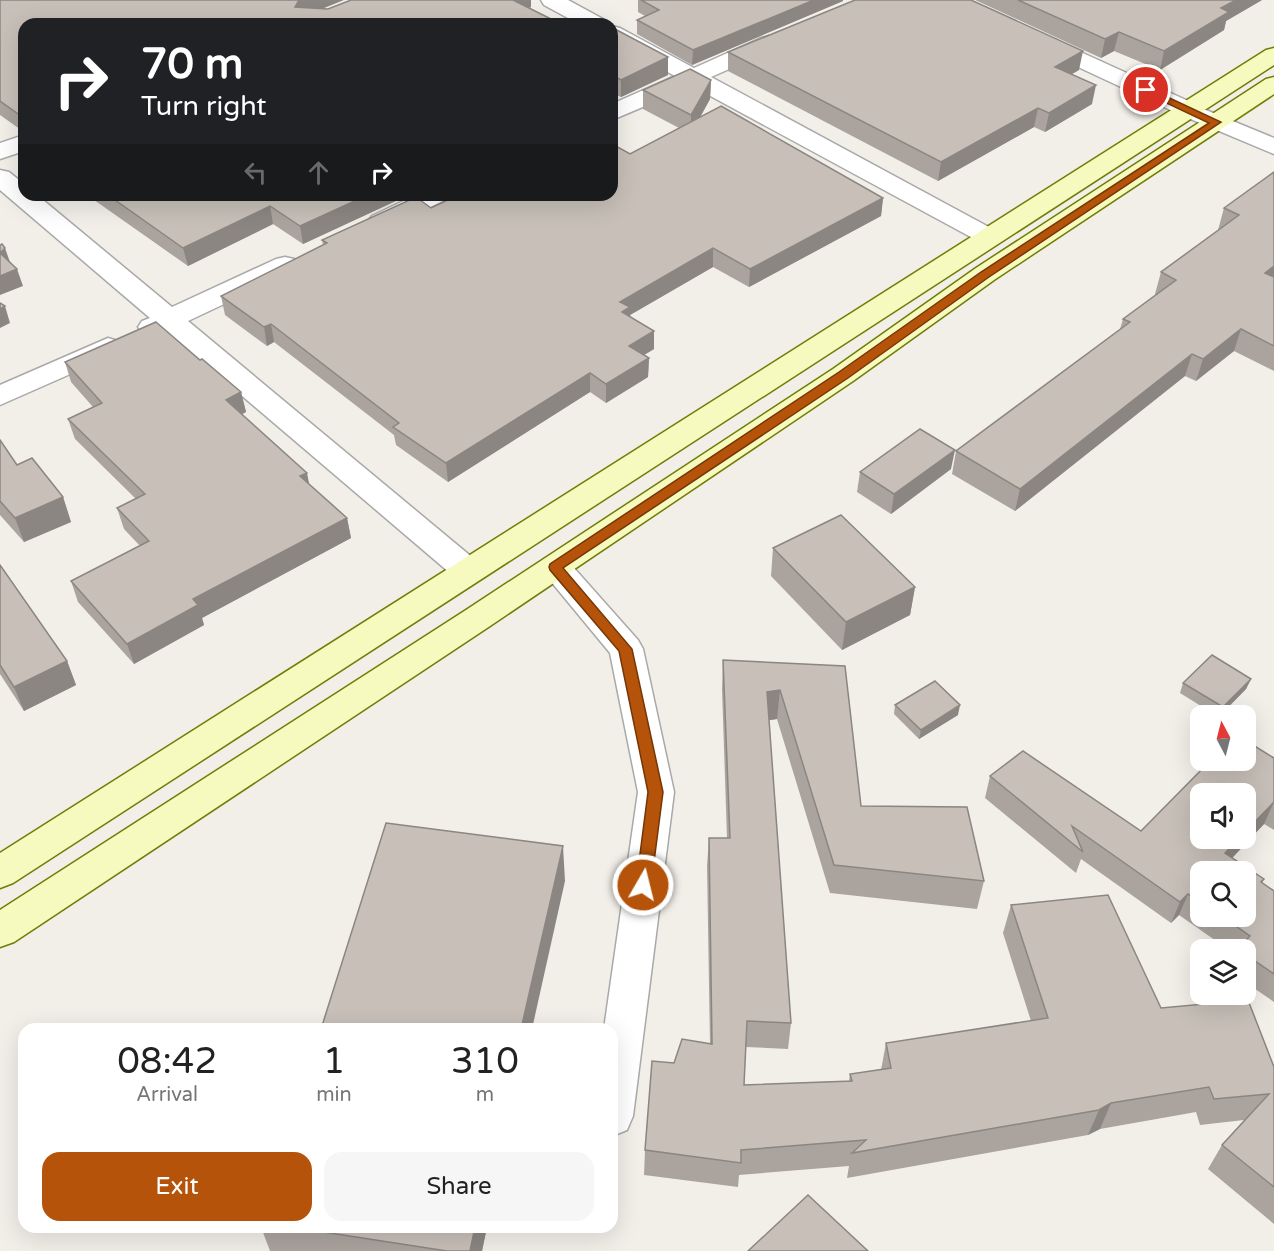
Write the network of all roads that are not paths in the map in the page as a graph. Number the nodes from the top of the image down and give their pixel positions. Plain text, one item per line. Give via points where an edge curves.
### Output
1 (552, 0) edge
2 (584, 18) edge
3 (1017, 30) edge
4 (618, 36) edge
5 (786, 36) edge
6 (1274, 55) edge
7 (690, 76) junction
8 (1274, 84) edge
9 (618, 110) edge
10 (1189, 110) junction
11 (1216, 122) junction
12 (18, 144) edge
13 (1274, 147) edge
14 (0, 152) edge
15 (0, 177) edge
16 (18, 192) edge
17 (29, 201) edge
18 (423, 201) edge
19 (361, 230) edge
20 (989, 237) junction
21 (308, 255) edge
22 (170, 319) junction
23 (0, 396) edge
24 (555, 567) junction
25 (468, 571) junction
26 (0, 872) edge
27 (0, 930) edge
28 (618, 1072) edge

1 - 2 street
3 - 10 street
4 - 7 street
5 - 7 street
6 - 10 main road
7 - 9 street
7 - 20 street
8 - 11 main road
10 - 11 street
10 - 20 main road
11 - 13 street
11 - 24 main road
12 - 14 street
15 - 16 street
17 - 22 street
18 - 19 street
20 - 25 main road
21 - 22 street
22 - 23 street
22 - 25 street
24 - 27 main road
24 - 28 street via 626,649 656,792
25 - 26 main road

